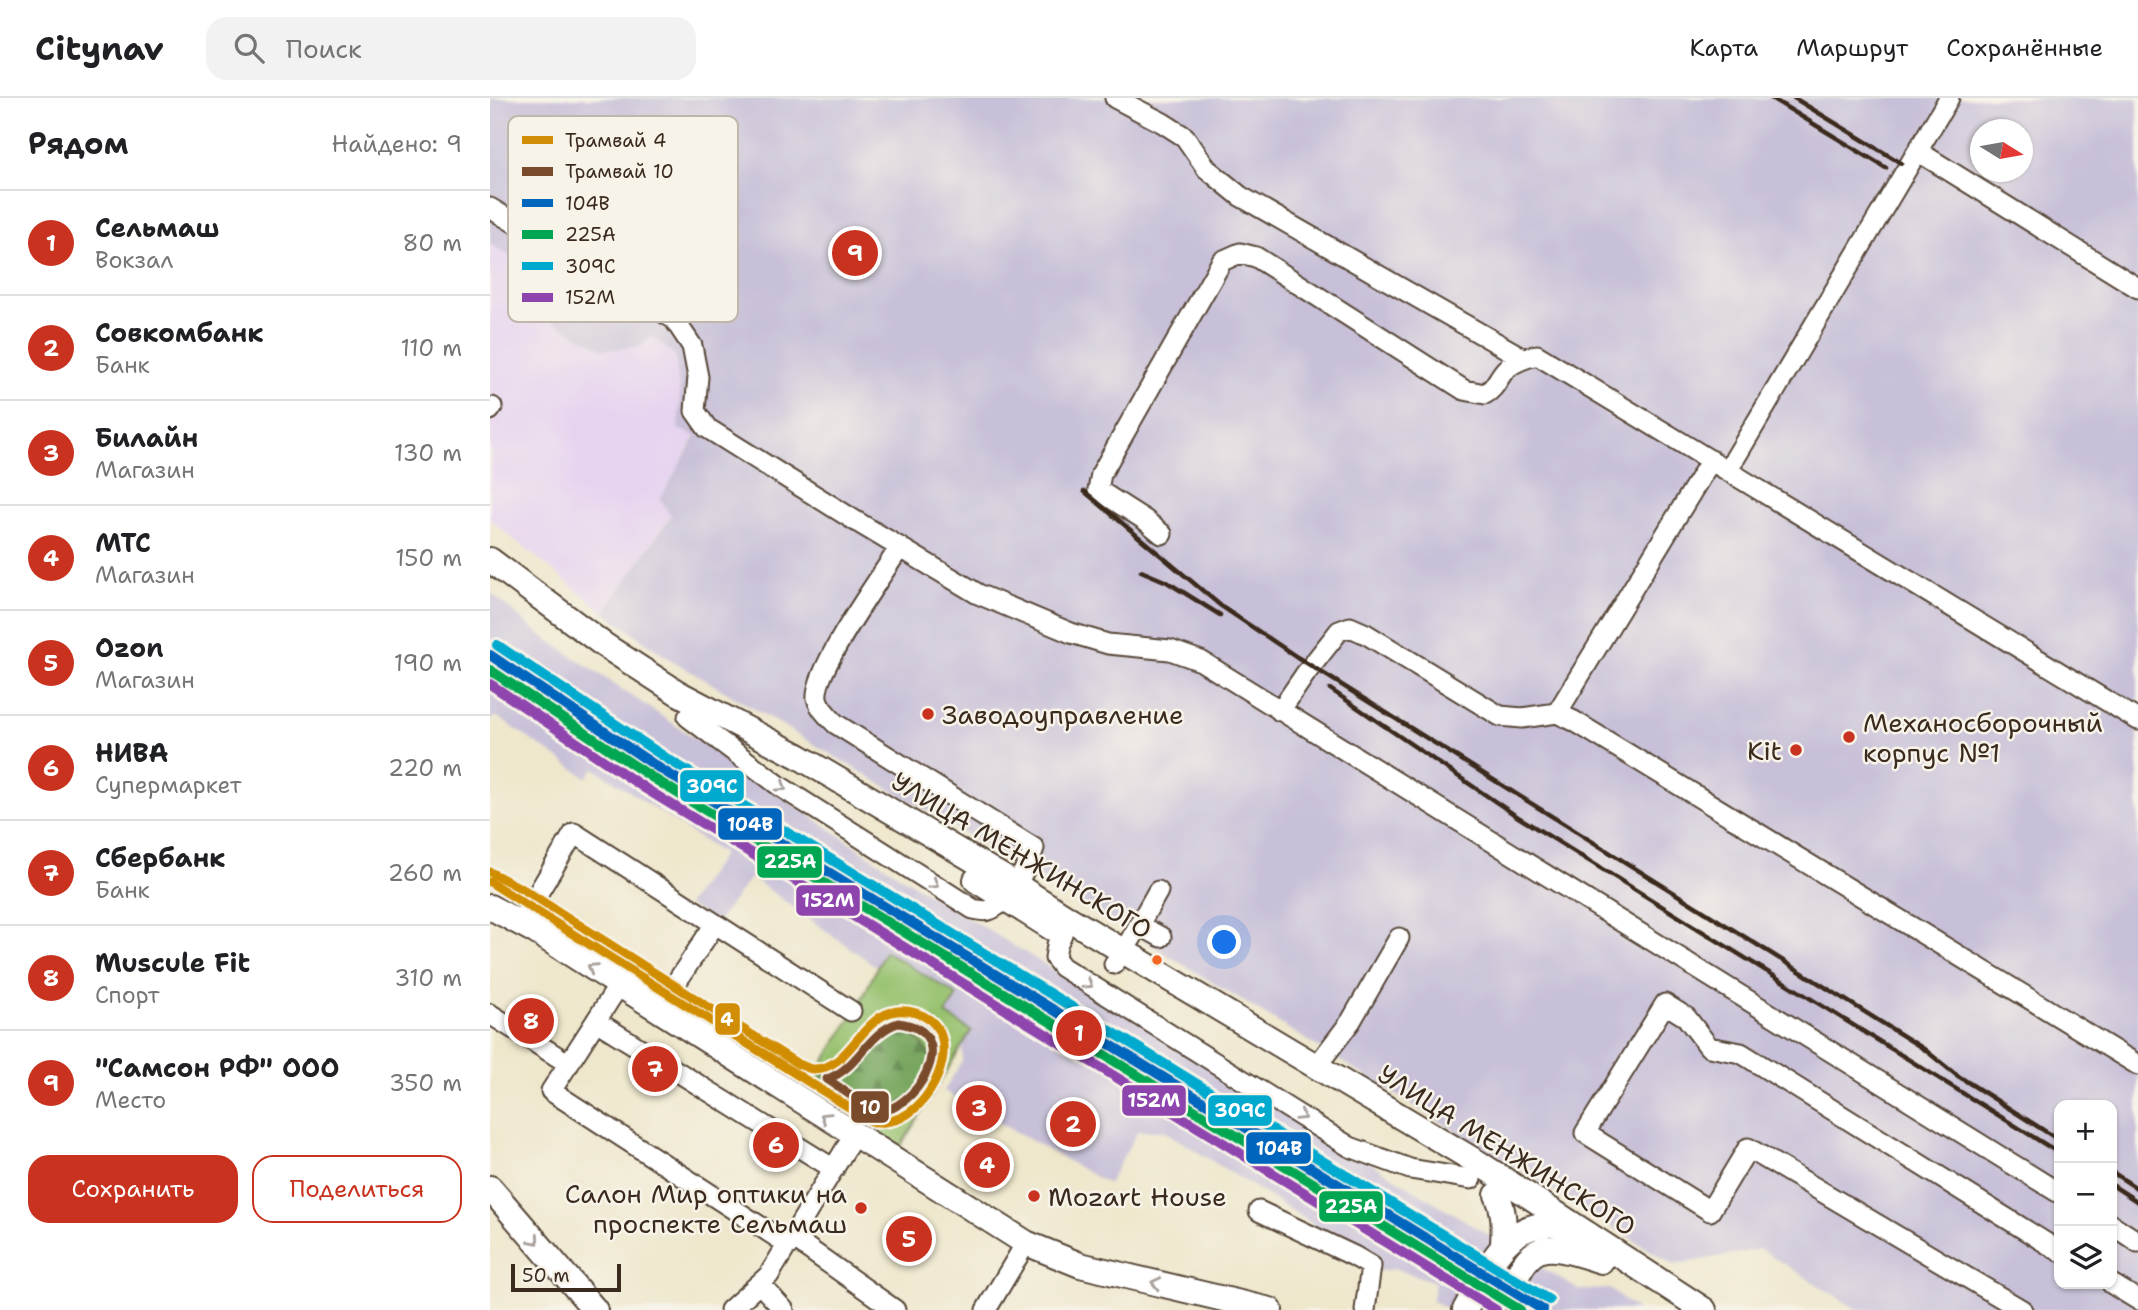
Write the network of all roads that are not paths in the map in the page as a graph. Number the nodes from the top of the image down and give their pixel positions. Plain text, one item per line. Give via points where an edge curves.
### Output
1 (1115, 98) edge
2 (1949, 98) edge
3 (1919, 152) junction
4 (490, 208) edge
5 (508, 219) edge
6 (2138, 288) edge
7 (676, 322) edge
8 (1522, 358) junction
9 (1720, 465) junction
10 (1161, 534) dead end
11 (900, 547) junction
12 (490, 560) edge
13 (490, 581) edge
14 (1280, 711) junction
15 (1557, 713) junction
16 (2138, 720) edge
17 (1010, 891) junction
18 (1157, 891) dead end
19 (490, 907) edge
20 (520, 923) junction
21 (715, 924) junction
22 (1139, 925) junction
23 (1062, 934) junction
24 (1161, 937) dead end
25 (1399, 938) dead end
26 (1118, 957) junction
27 (619, 985) junction
28 (658, 1010) junction
29 (851, 1012) dead end
30 (490, 1014) edge
31 (596, 1021) junction
32 (569, 1064) junction
33 (2138, 1065) edge
34 (1316, 1067) junction
35 (854, 1135) junction
36 (834, 1169) junction
37 (1471, 1179) junction
38 (1501, 1187) junction
39 (2054, 1190) edge
40 (491, 1191) edge
41 (1259, 1211) dead end
42 (2114, 1226) edge
43 (1522, 1232) junction
44 (1581, 1239) junction
45 (791, 1242) junction
46 (2138, 1242) edge
47 (1026, 1243) junction
48 (2054, 1248) edge
49 (1601, 1261) junction
50 (760, 1284) junction
51 (2117, 1287) edge
52 (2138, 1300) edge
53 (892, 1309) edge
54 (595, 1310) edge
55 (730, 1310) edge
56 (784, 1310) edge
57 (986, 1310) edge
58 (1270, 1310) edge
59 (1365, 1310) edge
60 (1465, 1310) edge
61 (1484, 1310) edge
62 (1499, 1310) edge
63 (1674, 1310) edge
64 (1704, 1310) edge
65 (2022, 1310) edge

1 - 8 street via 1185,137 1207,169 1240,197
2 - 3 street
3 - 6 street
3 - 9 street
4 - 5 street
7 - 11 street via 692,346 698,377 695,411 707,428
8 - 9 street via 1537,355
8 - 10 street via 1506,369 1493,390 1485,394 1464,390 1256,257 1240,253 1222,261 1101,474 1098,490
9 - 15 street
9 - 16 street
11 - 14 street via 978,594 1071,633 1108,644 1170,650 1201,661
11 - 17 street via 827,662 817,699 836,724 1034,848
12 - 17 main road, УЛИЦА МЕНЖИНСКОГО via 604,645 678,693 798,756
13 -> 17 main road, УЛИЦА МЕНЖИНСКОГО via 595,659 688,718
14 - 15 street via 1339,631 1350,627 1500,716
14 - 39 street
15 - 33 street
17 - 23 main road, УЛИЦА МЕНЖИНСКОГО
17 - 26 main road, УЛИЦА МЕНЖИНСКОГО via 1071,920
18 - 22 street
19 - 20 main road
20 - 21 street via 574,834
27 -> 20 main road
21 - 28 street
21 - 29 street
22 - 24 street
22 - 26 street
23 - 26 main road, УЛИЦА МЕНЖИНСКОГО
23 -> 37 street via 1055,958 1062,967 1350,1147 1410,1170
25 - 34 street via 1351,1021
26 - 34 main road, УЛИЦА МЕНЖИНСКОГО
26 - 37 main road, УЛИЦА МЕНЖИНСКОГО
27 - 28 main road
27 - 31 street
35 -> 28 main road
30 - 32 street
31 - 32 street
31 - 36 street
32 - 45 street via 551,1091
34 - 38 main road, УЛИЦА МЕНЖИНСКОГО
35 - 36 street
35 - 47 main road
36 - 45 street
37 - 38 main road, УЛИЦА МЕНЖИНСКОГО
38 - 43 main road, УЛИЦА МЕНЖИНСКОГО
38 - 43 main road via 1505,1220
38 - 44 main road, УЛИЦА МЕНЖИНСКОГО
40 -> 54 main road
41 - 59 street via 1371,1266
42 - 46 street
43 - 44 main road via 1566,1226
43 - 44 main road via 1525,1244 1544,1238
43 - 60 main road
43 - 61 main road
44 - 49 main road, УЛИЦА МЕНЖИНСКОГО
44 - 64 main road, УЛИЦА МЕНЖИНСКОГО
45 - 50 street
45 - 53 street
47 - 57 street
58 -> 47 main road via 1080,1265
48 - 65 street via 1741,1053 1709,1048 1686,1017 1665,1004 1585,1133 1710,1211 1748,1148
49 - 62 main road via 1559,1248 1536,1251 1527,1258
49 - 63 main road, УЛИЦА МЕНЖИНСКОГО
50 - 55 street
50 - 56 street
51 - 52 street

